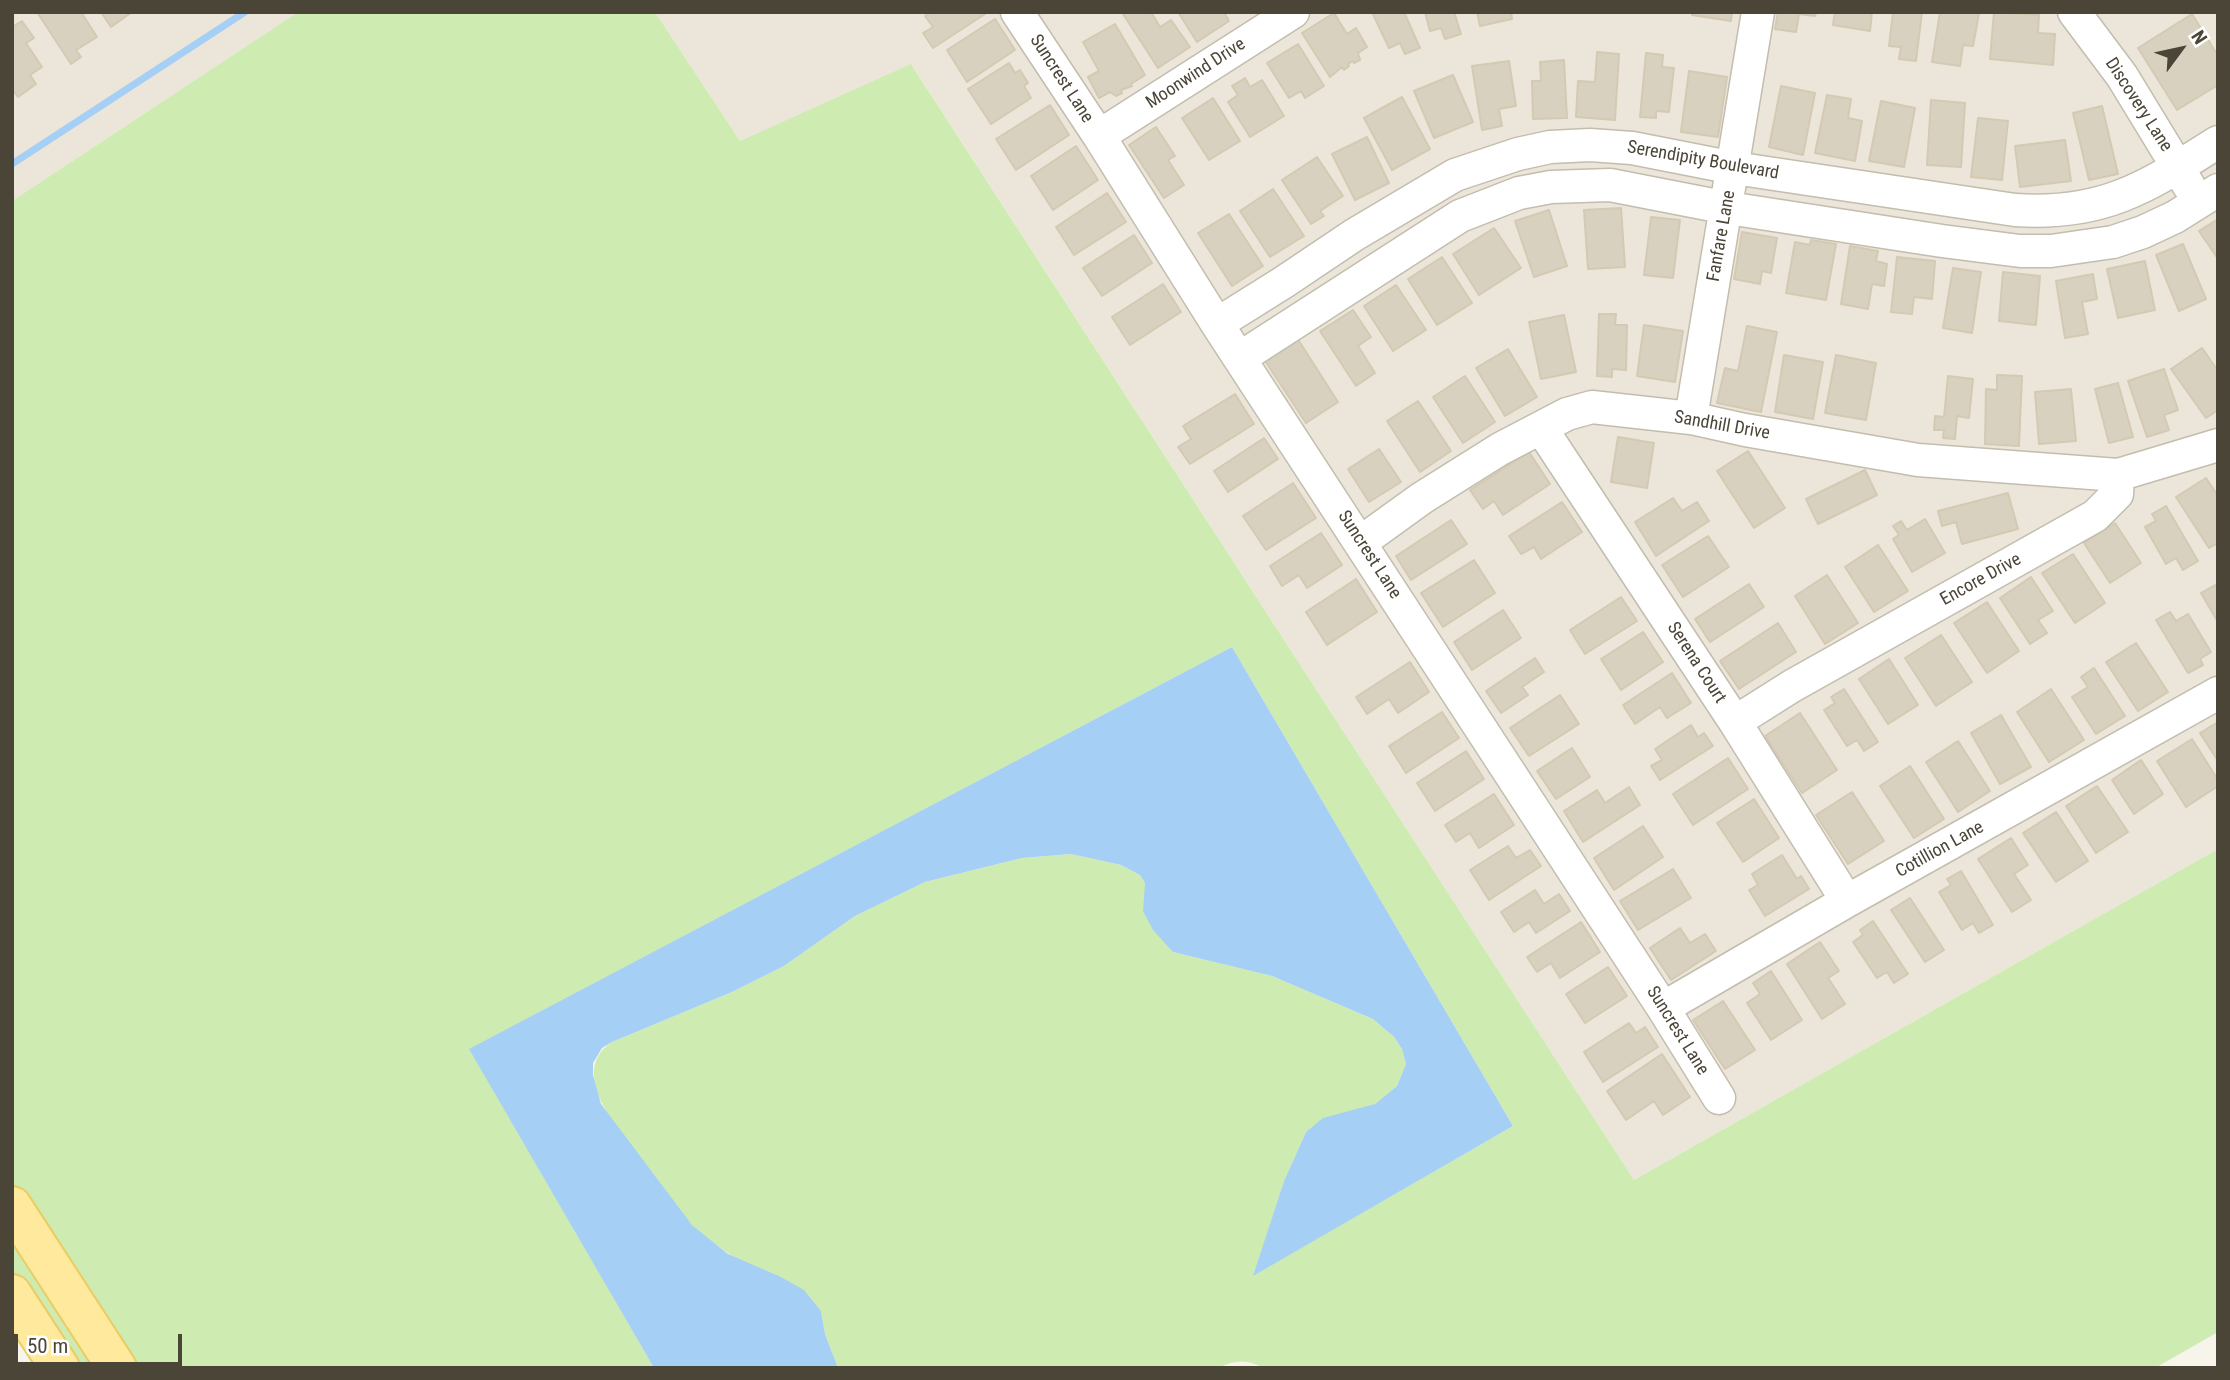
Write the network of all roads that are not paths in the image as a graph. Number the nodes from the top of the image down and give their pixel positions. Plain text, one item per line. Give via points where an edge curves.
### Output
1 (1017, 12) edge
2 (1293, 12) edge
3 (1758, 12) edge
4 (2074, 12) edge
5 (1099, 136) junction
6 (2218, 142) edge
7 (1734, 167) junction
8 (2178, 167) junction
9 (2208, 195) edge
10 (1728, 208) junction
11 (1217, 324) junction
12 (1240, 358) junction
13 (1691, 418) junction
14 (1541, 428) junction
15 (2218, 444) edge
16 (2118, 475) junction
17 (1361, 542) junction
18 (2218, 693) edge
19 (1735, 722) junction
20 (1847, 901) junction
21 (1663, 1008) junction
22 (1719, 1098) dead end
23 (12, 1206) edge
24 (12, 1294) edge
25 (60, 1368) edge
26 (117, 1368) edge

1 - 5 street, Suncrest Lane
2 - 5 street, Moonwind Drive
3 - 7 street, Fanfare Lane
4 - 8 street, Discovery Lane via 2122,76
5 - 11 street, Suncrest Lane
6 - 8 street, Serendipity Boulevard
7 - 8 street, Serendipity Boulevard via 2041,212 2106,203
7 - 10 street, Fanfare Lane
7 - 11 street, Serendipity Boulevard via 1590,145 1550,147 1486,163 1426,190
8 - 9 street, Discovery Lane
9 - 10 street via 2154,227 2113,242 2041,251 1942,241
10 - 12 street via 1609,185 1519,193 1460,216
10 - 13 street, Fanfare Lane
11 - 12 street, Suncrest Lane
12 - 17 street, Suncrest Lane
13 - 14 street, Sandhill Drive via 1592,407
13 - 16 street, Sandhill Drive via 1918,460
14 - 17 street, Sandhill Drive via 1422,498
14 - 19 street, Serena Court
15 - 16 street
16 - 19 street, Encore Drive via 2117,494 2095,516
17 - 21 street, Suncrest Lane
18 - 20 street, Cotillion Lane
19 - 20 street, Serena Court
20 - 21 street, Cotillion Lane
21 - 22 street, Suncrest Lane
23 - 26 main road
24 - 25 main road

